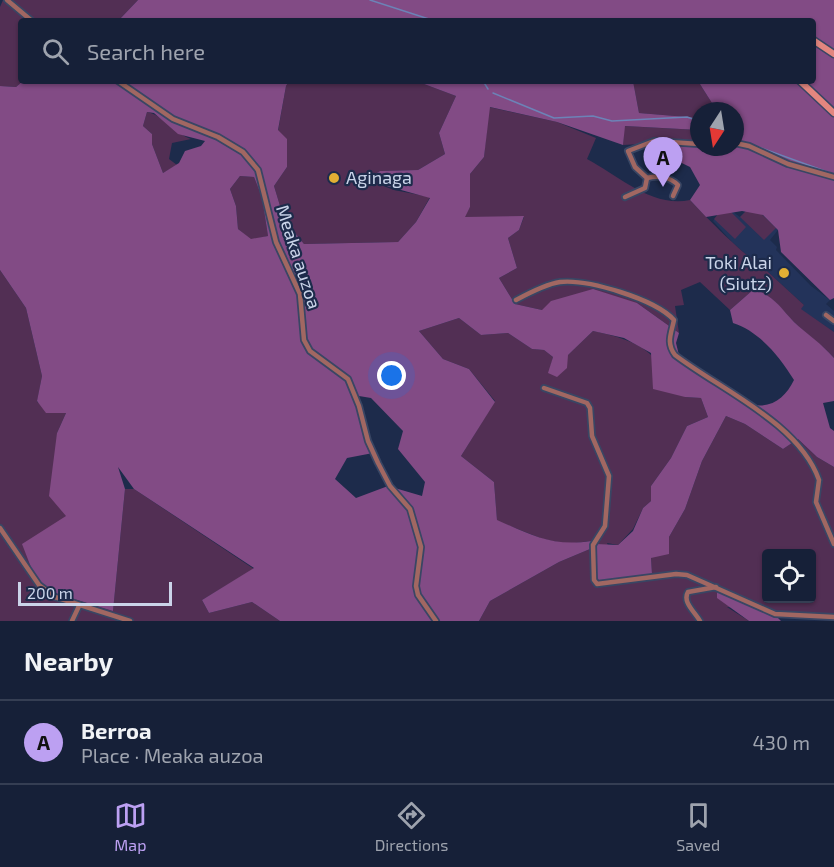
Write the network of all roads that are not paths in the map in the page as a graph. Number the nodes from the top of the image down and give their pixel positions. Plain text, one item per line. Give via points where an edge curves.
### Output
1 (7, 0) edge
2 (28, 18) edge
3 (816, 42) edge
4 (834, 54) edge
5 (122, 84) edge
6 (803, 84) edge
7 (834, 113) edge
8 (690, 143) edge
9 (744, 145) edge
10 (834, 177) edge
11 (647, 178) junction
12 (673, 196) dead end
13 (625, 197) dead end
14 (516, 300) dead end
15 (826, 315) dead end
16 (834, 321) edge
17 (544, 388) dead end
18 (0, 528) edge
19 (834, 544) edge
20 (716, 587) junction
21 (79, 606) junction
22 (834, 617) edge
23 (72, 621) edge
24 (130, 621) edge
25 (436, 621) edge
26 (700, 621) edge

1 - 2 street
3 - 4 street
5 - 25 street, Meaka auzoa via 173,119 218,136 243,152 258,170 276,242 300,294 304,340 310,351 348,379 375,456 390,486 410,509 421,547 418,595
6 - 7 street
8 - 11 street via 654,141 628,151 635,167
9 - 10 street via 788,164
11 - 12 street via 674,181 678,185
11 - 13 street via 645,188
14 - 19 street via 560,282 642,300 669,315 674,320 669,340 675,355 756,410 800,449 819,480 816,502
15 - 16 street
17 - 20 street via 587,403 592,436 609,476 605,526 593,545 597,584 676,574
18 - 21 street via 39,585 55,597
20 - 22 street via 775,614
20 - 26 street via 688,592 685,596
21 - 23 street
21 - 24 street

